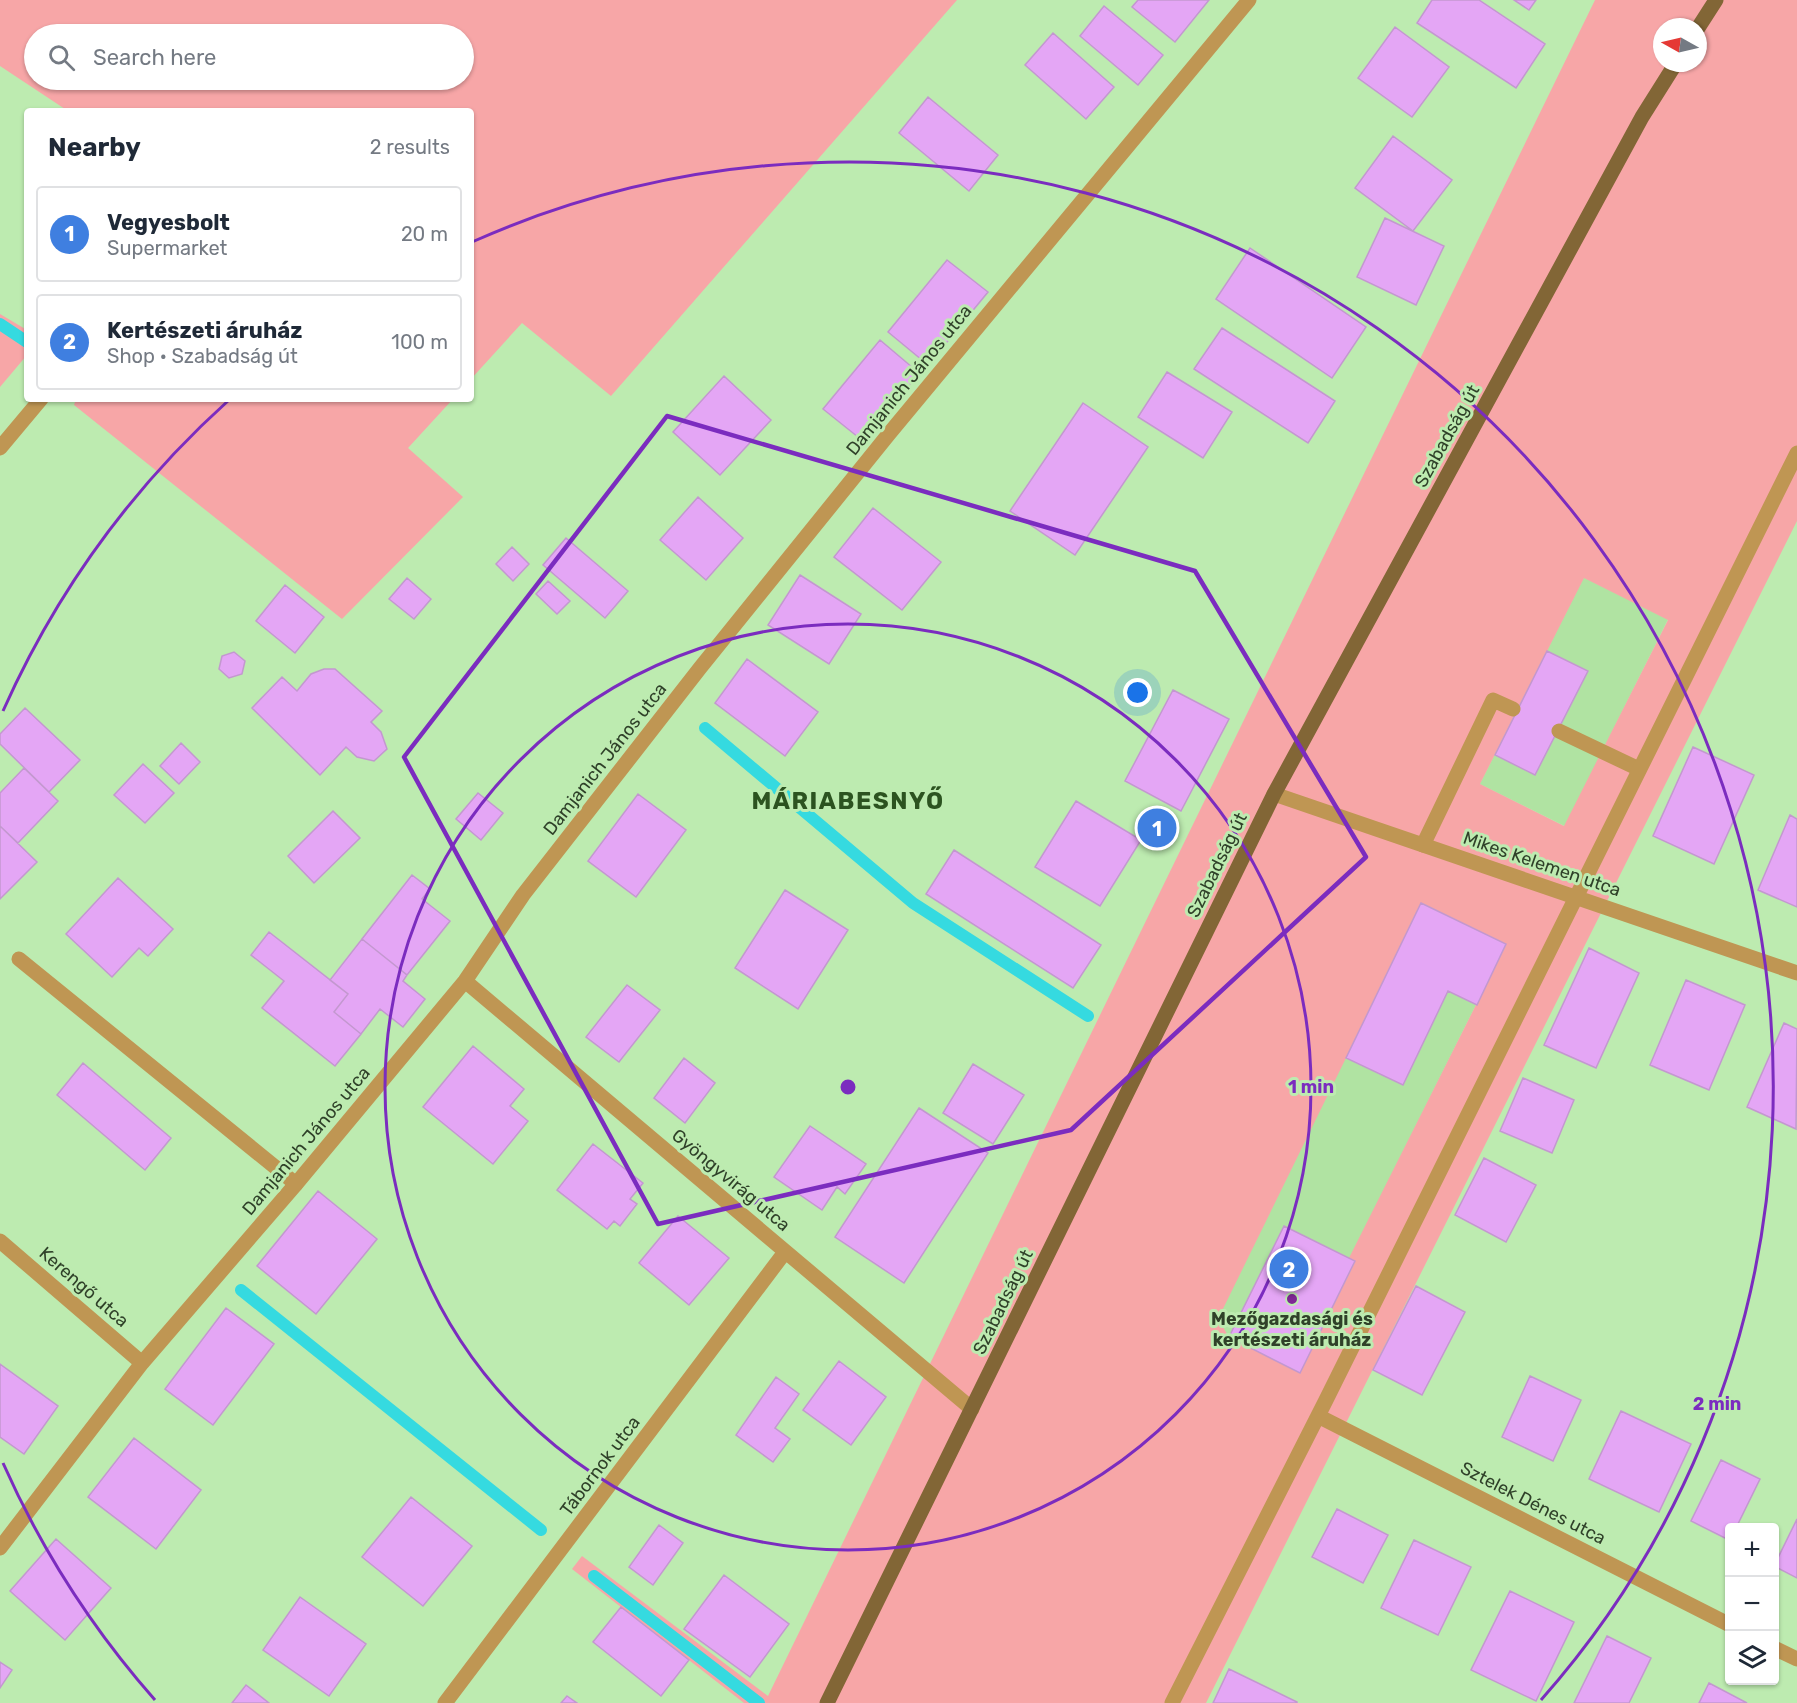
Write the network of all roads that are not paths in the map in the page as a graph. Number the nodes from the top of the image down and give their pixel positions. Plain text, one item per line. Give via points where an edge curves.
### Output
1 (1249, 0) edge
2 (1716, 0) edge
3 (1704, 18) edge
4 (1670, 72) edge
5 (38, 402) edge
6 (0, 448) edge
7 (1797, 453) edge
8 (1513, 709) dead end
9 (1559, 731) dead end
10 (1639, 769) junction
11 (1274, 794) junction
12 (1423, 845) junction
13 (1576, 896) junction
14 (19, 959) dead end
15 (1797, 973) edge
16 (465, 981) junction
17 (296, 1184) junction
18 (0, 1241) edge
19 (785, 1252) junction
20 (142, 1363) junction
21 (972, 1409) junction
22 (1318, 1416) junction
23 (0, 1548) edge
24 (1725, 1622) edge
25 (1779, 1650) edge
26 (1797, 1659) edge
27 (445, 1703) edge
28 (827, 1703) edge
29 (1172, 1703) edge

1 - 16 street, Damjanich János utca via 700,668 523,895
2 - 3 main road
4 - 11 main road, Szabadság út via 1638,124
5 - 6 street
7 - 10 street
8 - 12 street via 1493,700
9 - 10 street
10 - 13 street
11 - 12 street, Mikes Kelemen utca
11 - 21 main road, Szabadság út
12 - 13 street, Mikes Kelemen utca
13 - 15 street, Mikes Kelemen utca
13 - 22 street
14 - 17 street
16 - 17 street, Damjanich János utca
16 - 19 street, Gyöngyvirág utca
17 - 20 street, Damjanich János utca
18 - 20 street, Kerengő utca
19 - 21 street, Gyöngyvirág utca
19 - 27 street, Tábornok utca
20 - 23 street, Damjanich János utca
21 - 28 main road, Szabadság út
22 - 24 street, Sztelek Dénes utca
22 - 29 street
25 - 26 street

